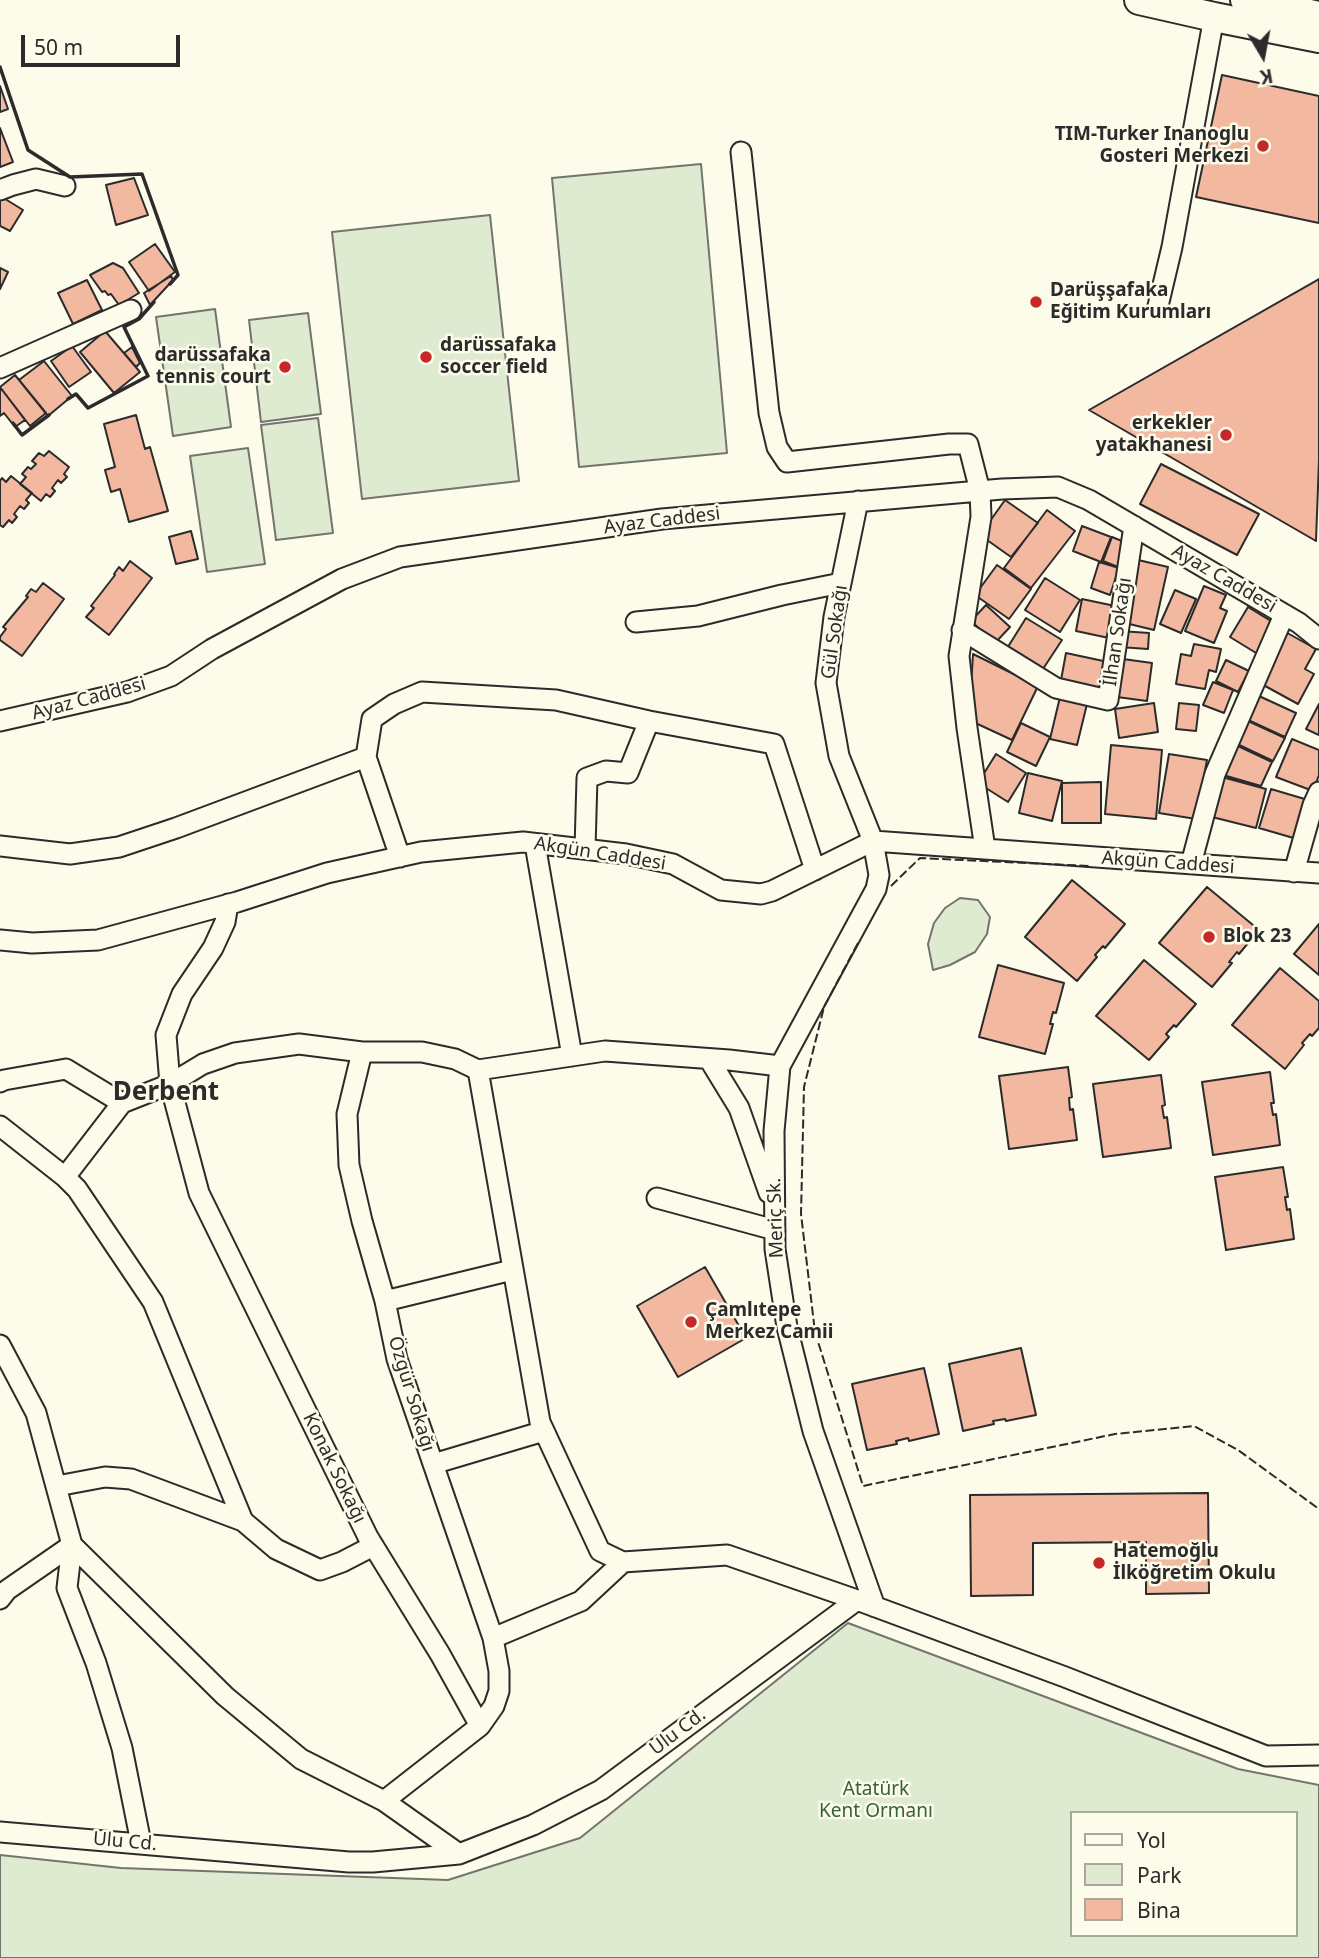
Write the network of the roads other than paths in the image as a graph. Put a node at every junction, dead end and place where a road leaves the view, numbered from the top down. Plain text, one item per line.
1 (1139, 0) edge
2 (1245, 0) edge
3 (1319, 16) edge
4 (1214, 18) junction
5 (1319, 38) edge
6 (741, 152) dead end
7 (65, 186) dead end
8 (0, 190) edge
9 (1158, 306) dead end
10 (131, 310) dead end
11 (0, 368) edge
12 (980, 491) junction
13 (858, 501) junction
14 (1133, 526) junction
15 (841, 583) junction
16 (1284, 615) junction
17 (636, 622) dead end
18 (962, 630) junction
19 (1319, 639) edge
20 (0, 721) edge
21 (649, 721) junction
22 (366, 757) junction
23 (1319, 792) edge
24 (873, 841) junction
25 (535, 844) junction
26 (0, 846) edge
27 (584, 849) junction
28 (985, 849) junction
29 (400, 857) junction
30 (1191, 864) junction
31 (815, 870) junction
32 (1294, 872) junction
33 (1319, 873) edge
34 (228, 904) junction
35 (0, 940) edge
36 (362, 1052) junction
37 (572, 1056) junction
38 (709, 1059) junction
39 (780, 1066) junction
40 (478, 1070) junction
41 (0, 1082) edge
42 (170, 1084) junction
43 (122, 1103) junction
44 (0, 1126) edge
45 (65, 1177) junction
46 (657, 1198) dead end
47 (775, 1220) junction
48 (513, 1270) junction
49 (385, 1301) junction
50 (0, 1345) edge
51 (544, 1431) junction
52 (433, 1464) junction
53 (57, 1486) junction
54 (243, 1521) junction
55 (72, 1545) junction
56 (373, 1546) junction
57 (623, 1562) junction
58 (0, 1581) edge
59 (0, 1598) edge
60 (866, 1603) junction
61 (493, 1639) junction
62 (480, 1726) junction
63 (1319, 1755) edge
64 (384, 1801) junction
65 (0, 1832) edge
66 (141, 1843) junction
67 (459, 1854) junction

1 - 4 main road
2 - 3 main road
4 - 5 main road
4 - 9 street
6 - 12 street
7 - 8 street
10 - 11 street
12 - 13 street, Ayaz Caddesi
12 - 14 street, Ayaz Caddesi
12 - 18 street
13 - 15 street, Gül Sokağı
13 - 20 street, Ayaz Caddesi
14 - 16 street, Ayaz Caddesi
14 - 18 street, İlhan Sokağı
15 - 17 street
15 - 24 street, Gül Sokağı
16 - 19 street, Ayaz Caddesi
16 - 30 street
18 - 28 street
21 - 22 street
21 - 27 street
21 - 31 street
22 - 26 street
22 - 29 street
23 - 32 street
24 - 28 street, Akgün Caddesi
24 - 31 street, Akgün Caddesi
24 - 39 street, Meriç Sk.
25 - 27 street, Akgün Caddesi
25 - 29 street, Akgün Caddesi
25 - 37 street
27 - 31 street, Akgün Caddesi
28 - 30 street, Akgün Caddesi
29 - 34 street, Akgün Caddesi
30 - 32 street, Akgün Caddesi
32 - 33 street, Akgün Caddesi
34 - 35 street, Akgün Caddesi
34 - 42 street, Konak Sokağı
36 - 40 street
36 - 42 street
36 - 49 street, Özgür Sokağı
37 - 38 street
37 - 40 street
38 - 39 street
38 - 47 street
39 - 47 street, Meriç Sk.
40 - 48 street
41 - 43 street
42 - 43 street
42 - 56 street, Konak Sokağı
43 - 45 street
44 - 45 street
45 - 54 street
46 - 47 street
47 - 60 street, Meriç Sk.
48 - 49 street
48 - 51 street
49 - 52 street, Özgür Sokağı
50 - 53 street
51 - 52 street
51 - 57 street
52 - 61 street, Özgür Sokağı
53 - 54 street
53 - 55 street
54 - 56 street
55 - 58 street
55 - 59 street
55 - 64 street
55 - 66 street
56 - 62 street, Konak Sokağı
57 - 60 street
57 - 61 street
60 - 63 street
60 - 67 street, Ulu Cd.
61 - 62 street, Özgür Sokağı
62 - 64 street
64 - 67 street
65 - 66 street, Ulu Cd.
66 - 67 street, Ulu Cd.

